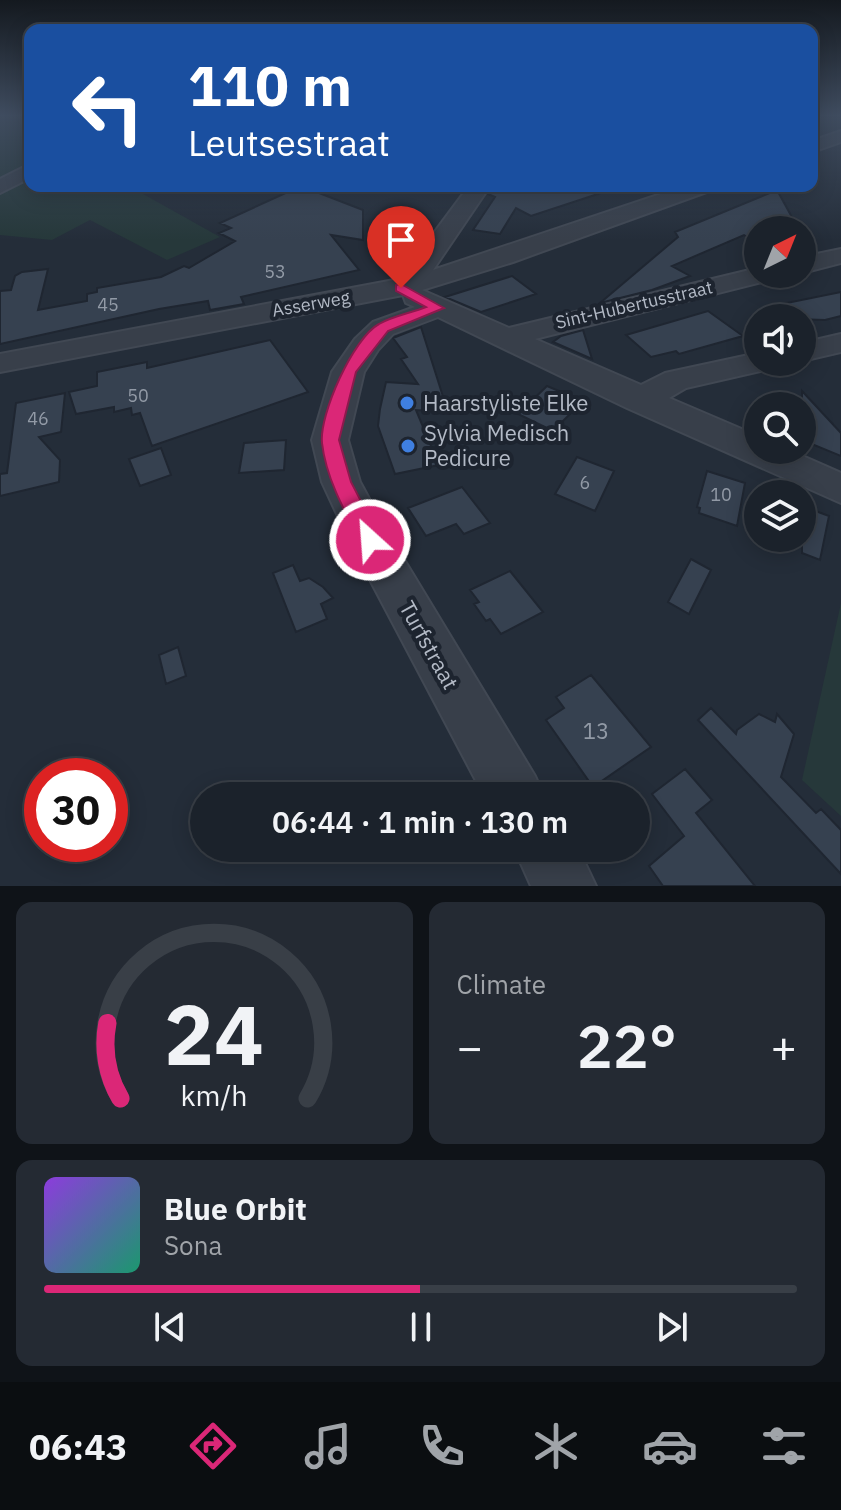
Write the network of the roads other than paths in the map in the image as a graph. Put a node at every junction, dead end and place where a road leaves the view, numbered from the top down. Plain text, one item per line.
1 (24, 173) edge
2 (0, 187) edge
3 (476, 192) edge
4 (688, 192) edge
5 (841, 256) edge
6 (816, 262) edge
7 (744, 279) edge
8 (421, 292) junction
9 (503, 338) junction
10 (841, 343) edge
11 (816, 349) edge
12 (0, 363) edge
13 (744, 365) edge
14 (639, 400) junction
15 (841, 489) edge
16 (507, 782) edge
17 (552, 862) edge
18 (565, 886) edge

1 - 2 street
3 - 8 street
4 - 8 street, Asserweg
5 - 6 street
7 - 9 street, Sint-Hubertusstraat
8 - 9 street
8 - 12 street, Asserweg
8 - 16 street, Turfstraat
9 - 14 street
10 - 11 street
13 - 14 street
14 - 15 street
17 - 18 street

